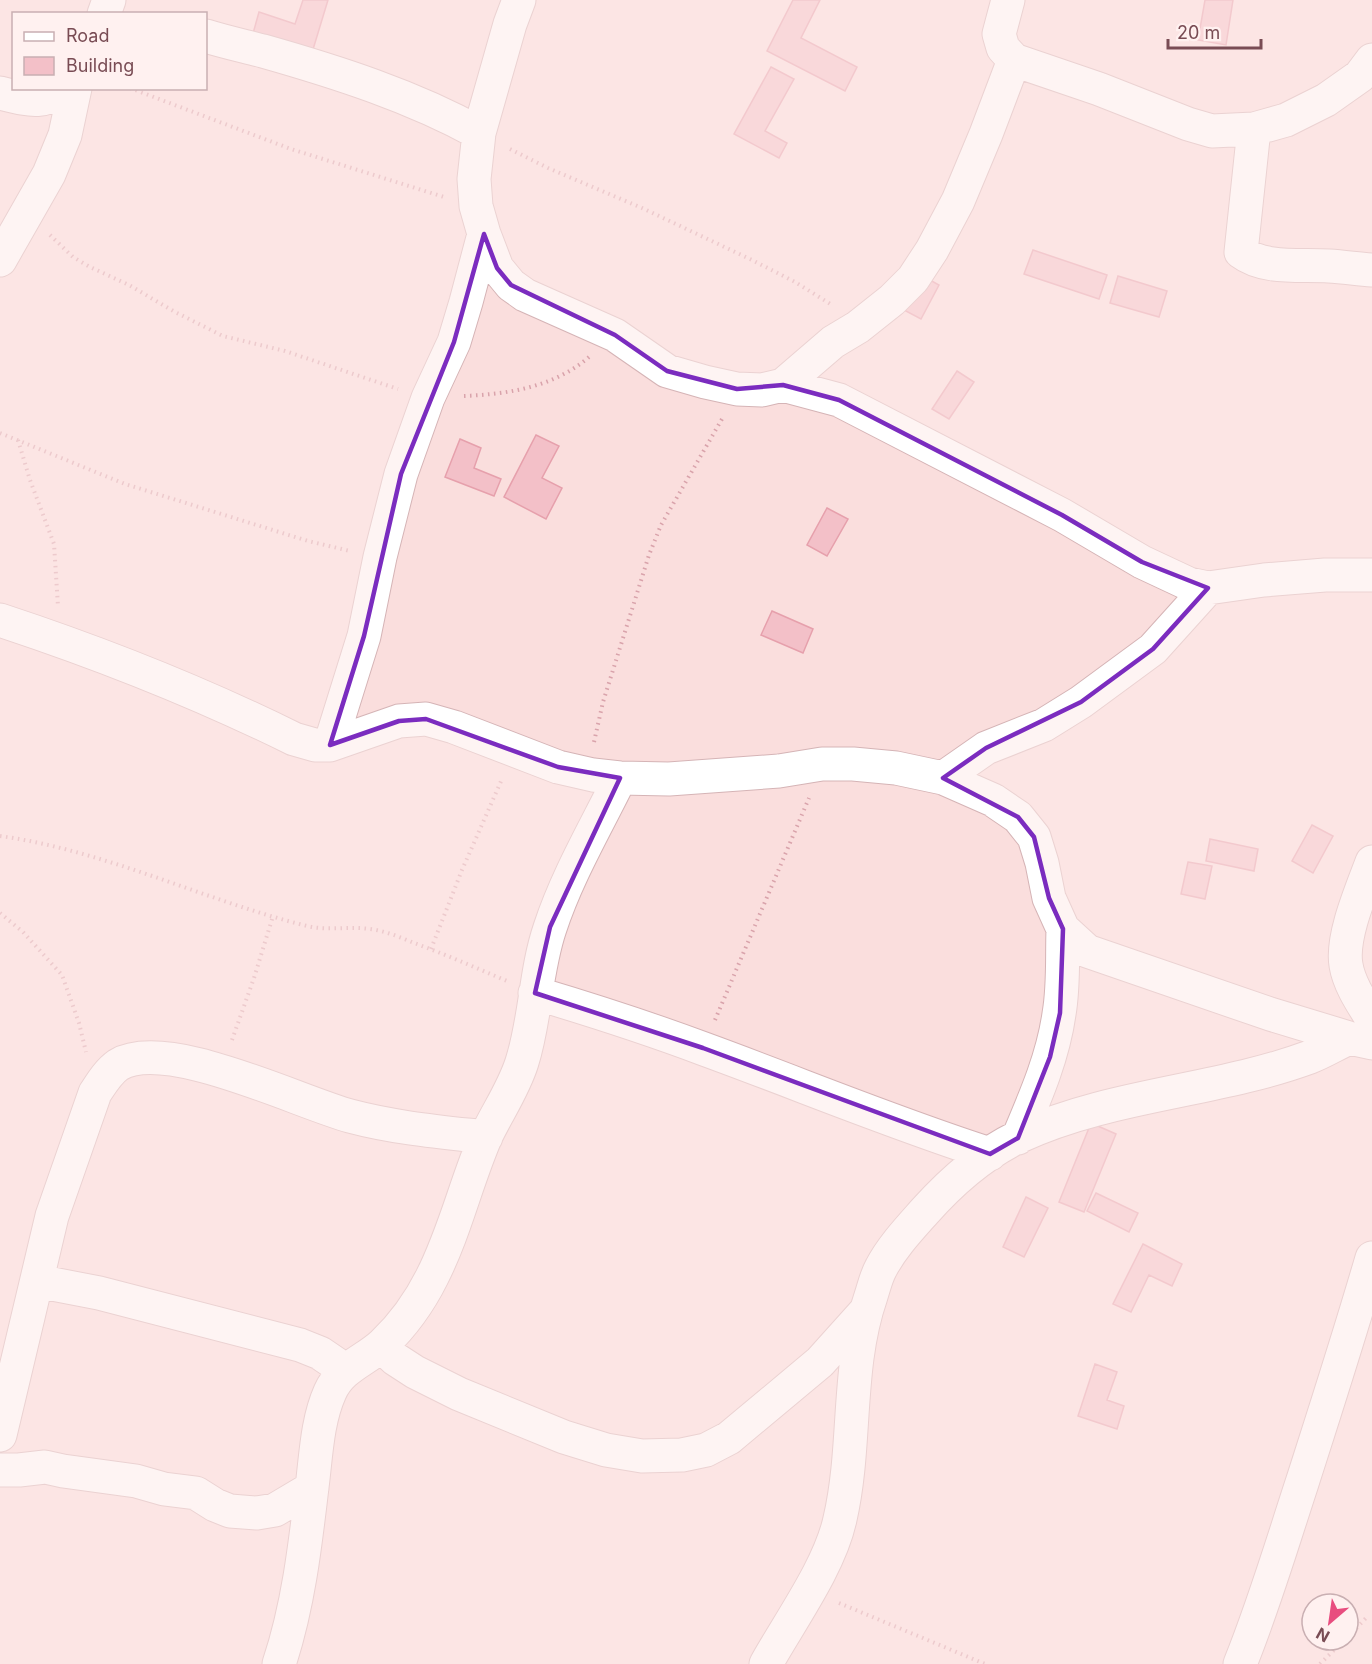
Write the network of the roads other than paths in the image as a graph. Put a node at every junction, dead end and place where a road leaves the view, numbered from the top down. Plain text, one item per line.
1 (519, 0) edge
2 (1008, 0) edge
3 (207, 36) edge
4 (1014, 60) junction
5 (1372, 60) edge
6 (69, 90) edge
7 (73, 90) edge
8 (0, 93) edge
9 (1254, 129) junction
10 (478, 133) junction
11 (480, 220) junction
12 (0, 260) edge
13 (1372, 270) edge
14 (783, 385) junction
15 (1372, 575) edge
16 (1208, 588) junction
17 (0, 620) edge
18 (330, 745) junction
19 (607, 777) junction
20 (943, 777) junction
21 (1372, 862) edge
22 (1063, 929) junction
23 (535, 993) junction
24 (1364, 1033) edge
25 (486, 1137) junction
26 (1004, 1146) junction
27 (1372, 1258) edge
28 (37, 1281) junction
29 (866, 1312) junction
30 (381, 1346) junction
31 (345, 1370) junction
32 (0, 1435) edge
33 (0, 1470) edge
34 (312, 1488) junction
35 (279, 1664) edge
36 (766, 1664) edge
37 (1240, 1664) edge

1 - 10 street
2 - 4 street
3 - 10 street
4 - 9 street
4 - 14 street
5 - 9 street
6 - 8 street
7 - 12 street
9 - 13 street
10 - 11 street
11 - 14 street
11 - 18 street
14 - 16 street
15 - 16 street
16 - 20 street
17 - 18 street
18 - 19 street
19 - 20 street
19 - 23 street
20 - 22 street
21 - 24 street
22 - 24 street
22 - 26 street
23 - 25 street
23 - 26 street
24 - 26 street
25 - 28 street
25 - 30 street
26 - 29 street
27 - 37 street
28 - 31 street
28 - 32 street
29 - 30 street
29 - 36 street
30 - 31 street
31 - 34 street
33 - 34 street
34 - 35 street

